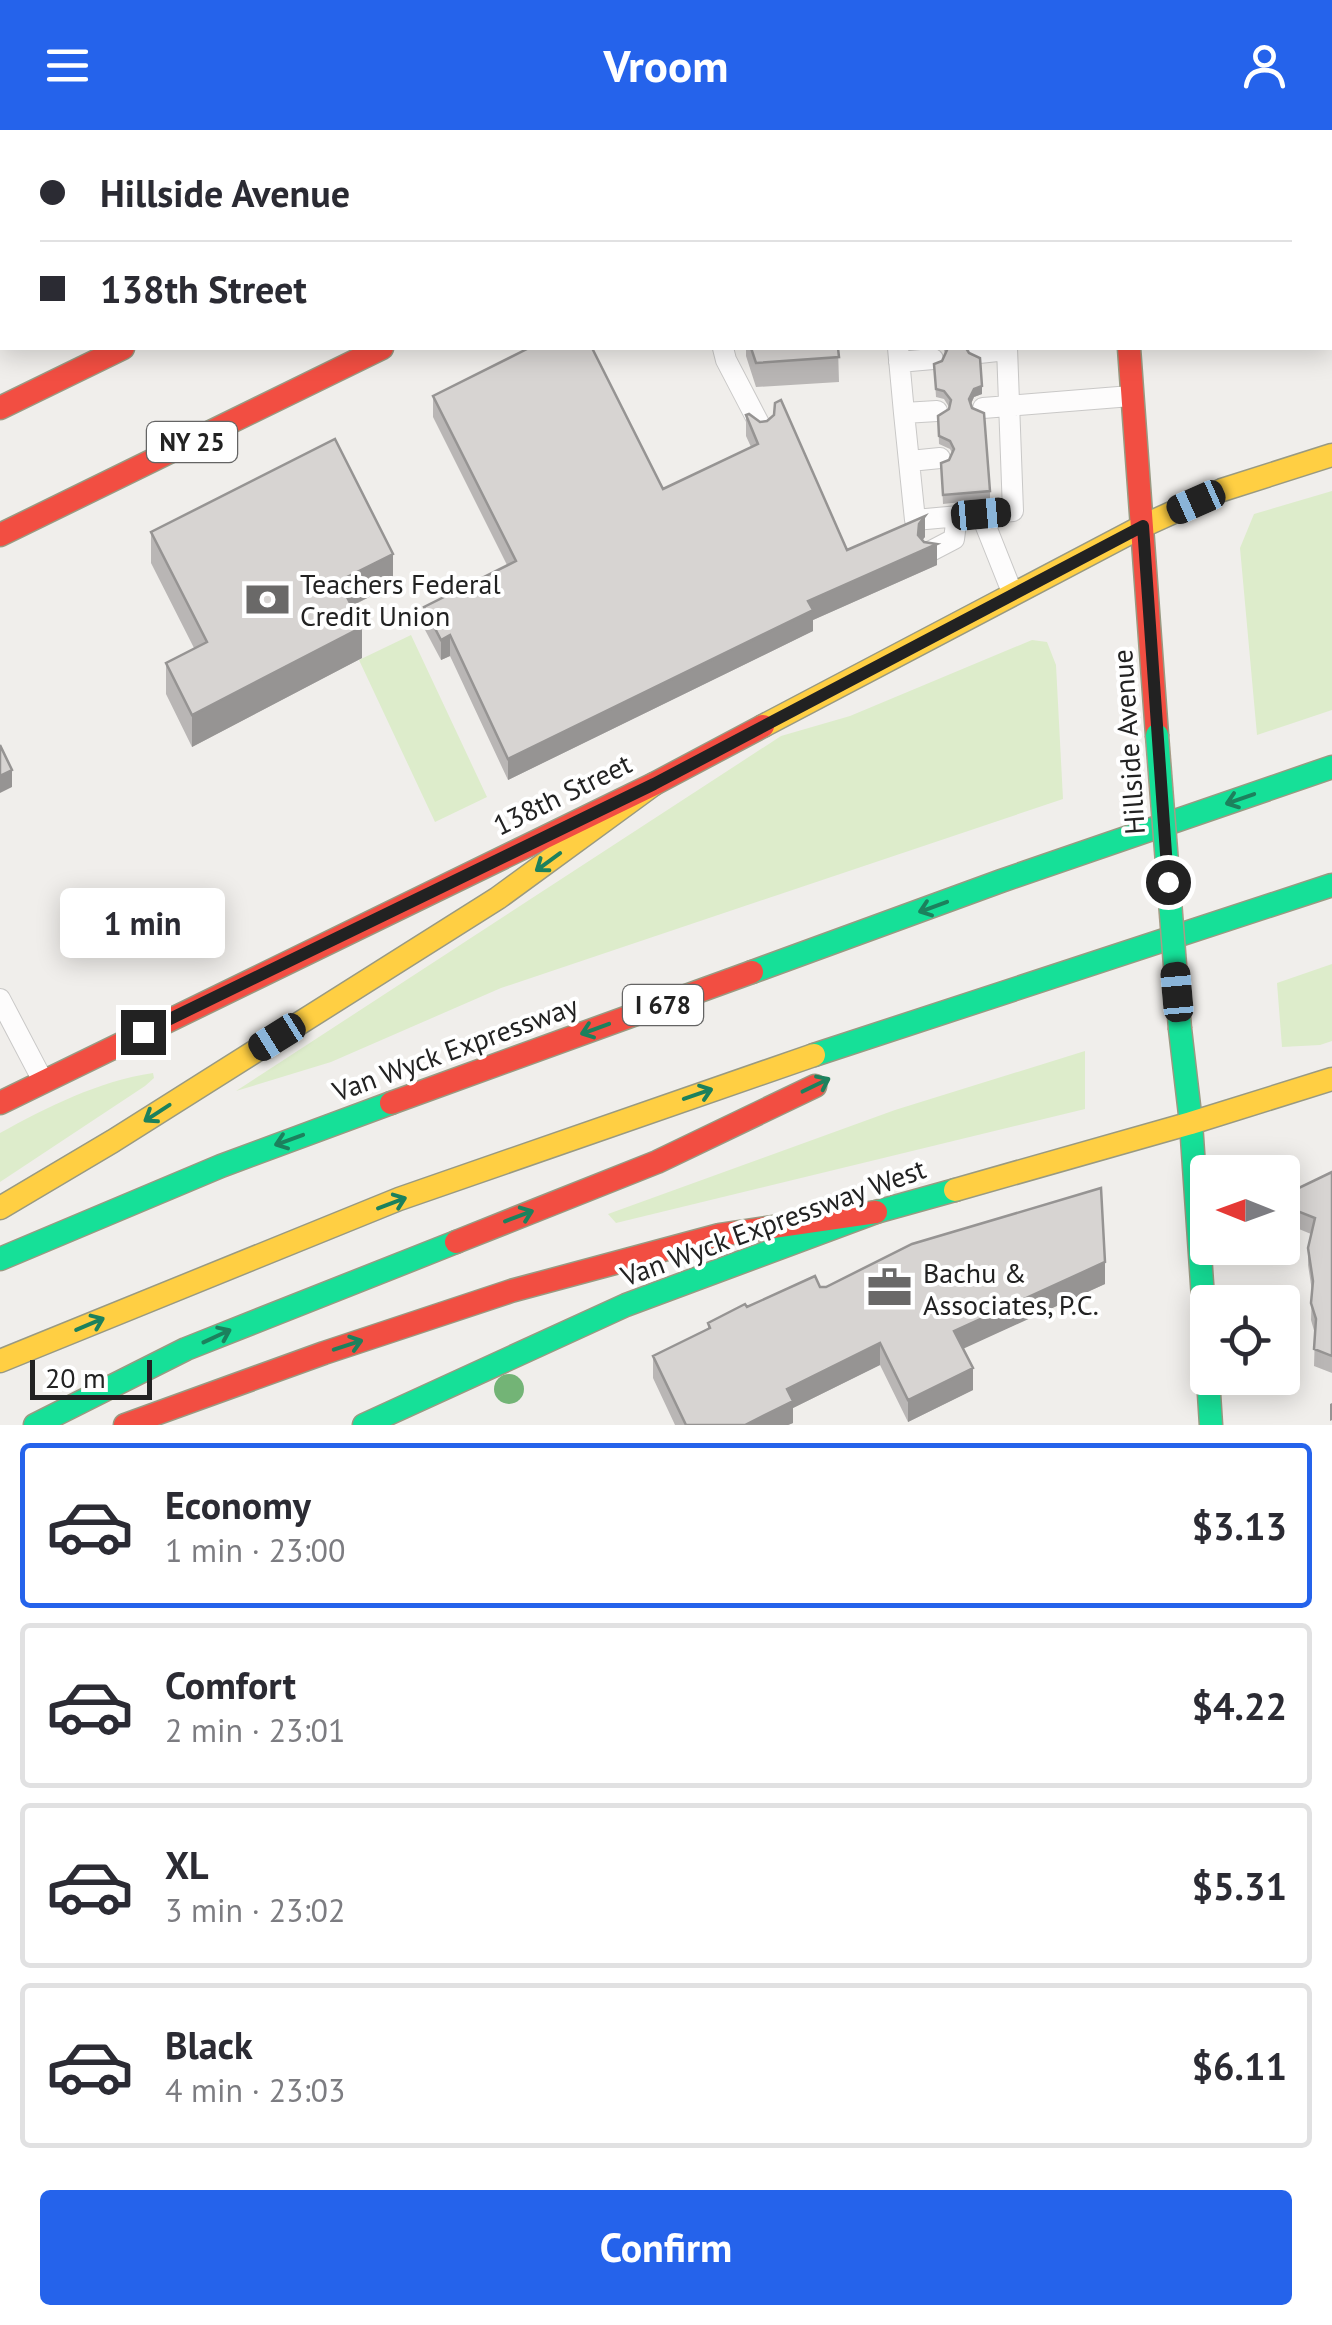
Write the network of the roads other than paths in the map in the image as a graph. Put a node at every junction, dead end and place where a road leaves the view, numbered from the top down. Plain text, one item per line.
1 (119, 350) edge
2 (378, 350) edge
3 (724, 350) edge
4 (1000, 350) edge
5 (1007, 350) edge
6 (1129, 350) edge
7 (979, 353) edge
8 (898, 355) edge
9 (933, 359) dead end
10 (1133, 396) junction
11 (0, 408) edge
12 (983, 408) edge
13 (1011, 408) junction
14 (937, 411) edge
15 (904, 413) junction
16 (762, 429) edge
17 (1010, 453) junction
18 (1332, 454) edge
19 (988, 455) edge
20 (940, 458) dead end
21 (910, 461) junction
22 (981, 514) junction
23 (958, 516) junction
24 (1143, 526) junction
25 (0, 534) edge
26 (931, 551) edge
27 (1013, 594) junction
28 (1332, 768) edge
29 (654, 784) junction
30 (1332, 884) edge
31 (1016, 989) junction
32 (0, 1000) edge
33 (1332, 1080) edge
34 (42, 1081) junction
35 (0, 1103) edge
36 (1191, 1124) junction
37 (0, 1208) edge
38 (876, 1212) junction
39 (0, 1259) edge
40 (1202, 1285) edge
41 (0, 1362) edge
42 (1209, 1395) edge
43 (35, 1425) edge
44 (125, 1425) edge
45 (364, 1425) edge
46 (1211, 1425) edge

1 - 11 main road
2 - 25 main road, NY 25
3 - 16 lane
4 - 7 lane
5 - 13 lane
6 - 10 main road, Hillside Avenue
8 - 9 lane
8 - 15 lane
10 - 13 lane
10 - 24 main road, Hillside Avenue
12 - 13 lane
13 - 17 lane
14 - 15 lane
15 - 21 lane
17 - 19 lane
17 - 22 lane
18 - 24 main road
20 - 21 lane
21 - 23 lane
22 - 23 lane
22 - 27 lane
23 - 26 lane
24 - 27 main road, 138th Street
24 - 36 main road, Hillside Avenue, bridge
27 - 29 main road, 138th Street
28 -> 39 main road, Van Wyck Expressway / I 678
29 - 34 main road, 138th Street
29 -> 37 main road
30 - 31 main road
41 -> 31 main road
43 -> 31 main road
32 - 34 lane
33 - 36 main road, Van Wyck Expressway West
34 - 35 main road, 138th Street
36 - 38 main road, Van Wyck Expressway West
36 - 40 main road, Hillside Avenue
44 -> 38 main road
38 - 45 main road, Van Wyck Expressway West
42 - 46 main road, Hillside Avenue

